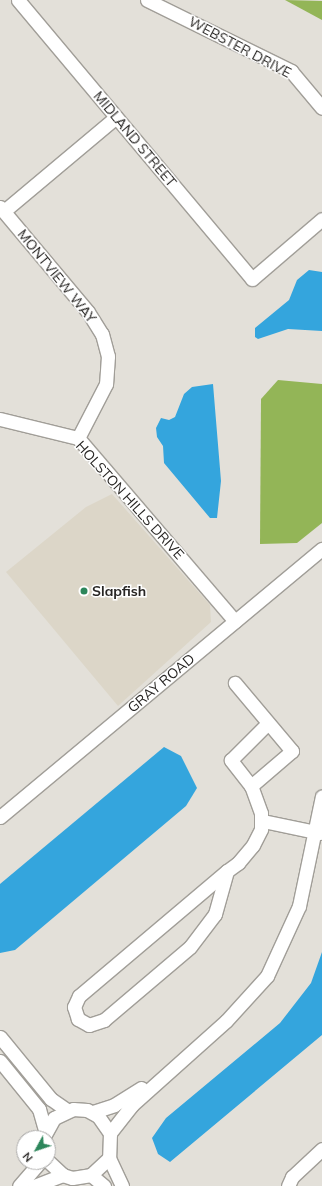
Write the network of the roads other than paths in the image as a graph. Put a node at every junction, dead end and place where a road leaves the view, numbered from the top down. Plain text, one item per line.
1 (18, 0) edge
2 (147, 0) edge
3 (322, 108) edge
4 (116, 117) junction
5 (2, 209) edge
6 (322, 219) edge
7 (0, 419) edge
8 (78, 438) junction
9 (322, 549) edge
10 (235, 621) junction
11 (235, 683) dead end
12 (268, 723) junction
13 (251, 786) junction
14 (322, 796) edge
15 (0, 817) edge
16 (263, 822) junction
17 (317, 833) edge
18 (227, 870) junction
19 (0, 1037) edge
20 (0, 1060) edge
21 (159, 1078) junction
22 (67, 1110) junction
23 (93, 1112) junction
24 (43, 1130) edge
25 (46, 1130) edge
26 (110, 1133) junction
27 (322, 1149) edge
28 (109, 1158) junction
29 (56, 1168) edge
30 (33, 1170) edge
31 (63, 1175) junction
32 (91, 1176) junction
33 (19, 1186) edge
34 (34, 1186) edge
35 (104, 1186) edge
36 (122, 1186) edge
37 (288, 1186) edge

1 - 4 street, MIDLAND STREET
2 - 3 street, WEBSTER DRIVE
4 - 5 street
4 - 6 street, MIDLAND STREET
5 - 8 street, MONTVIEW WAY
7 - 8 street, HOLSTON HILLS DRIVE
8 - 10 street, HOLSTON HILLS DRIVE
9 - 10 street, GRAY ROAD
10 - 15 street, GRAY ROAD
11 - 12 street
12 - 13 street
12 - 13 street
13 - 16 street
14 - 17 street
16 - 17 street
16 - 18 street
17 - 21 street
18 - 18 street
19 - 22 street
20 - 24 street
21 - 23 street
21 - 26 street
22 - 23 street
22 - 25 street
23 - 26 street
26 - 28 street
27 - 37 street
28 - 32 street
28 - 36 street
29 - 31 street
30 - 33 street
31 - 32 street
31 - 34 street
32 - 35 street

